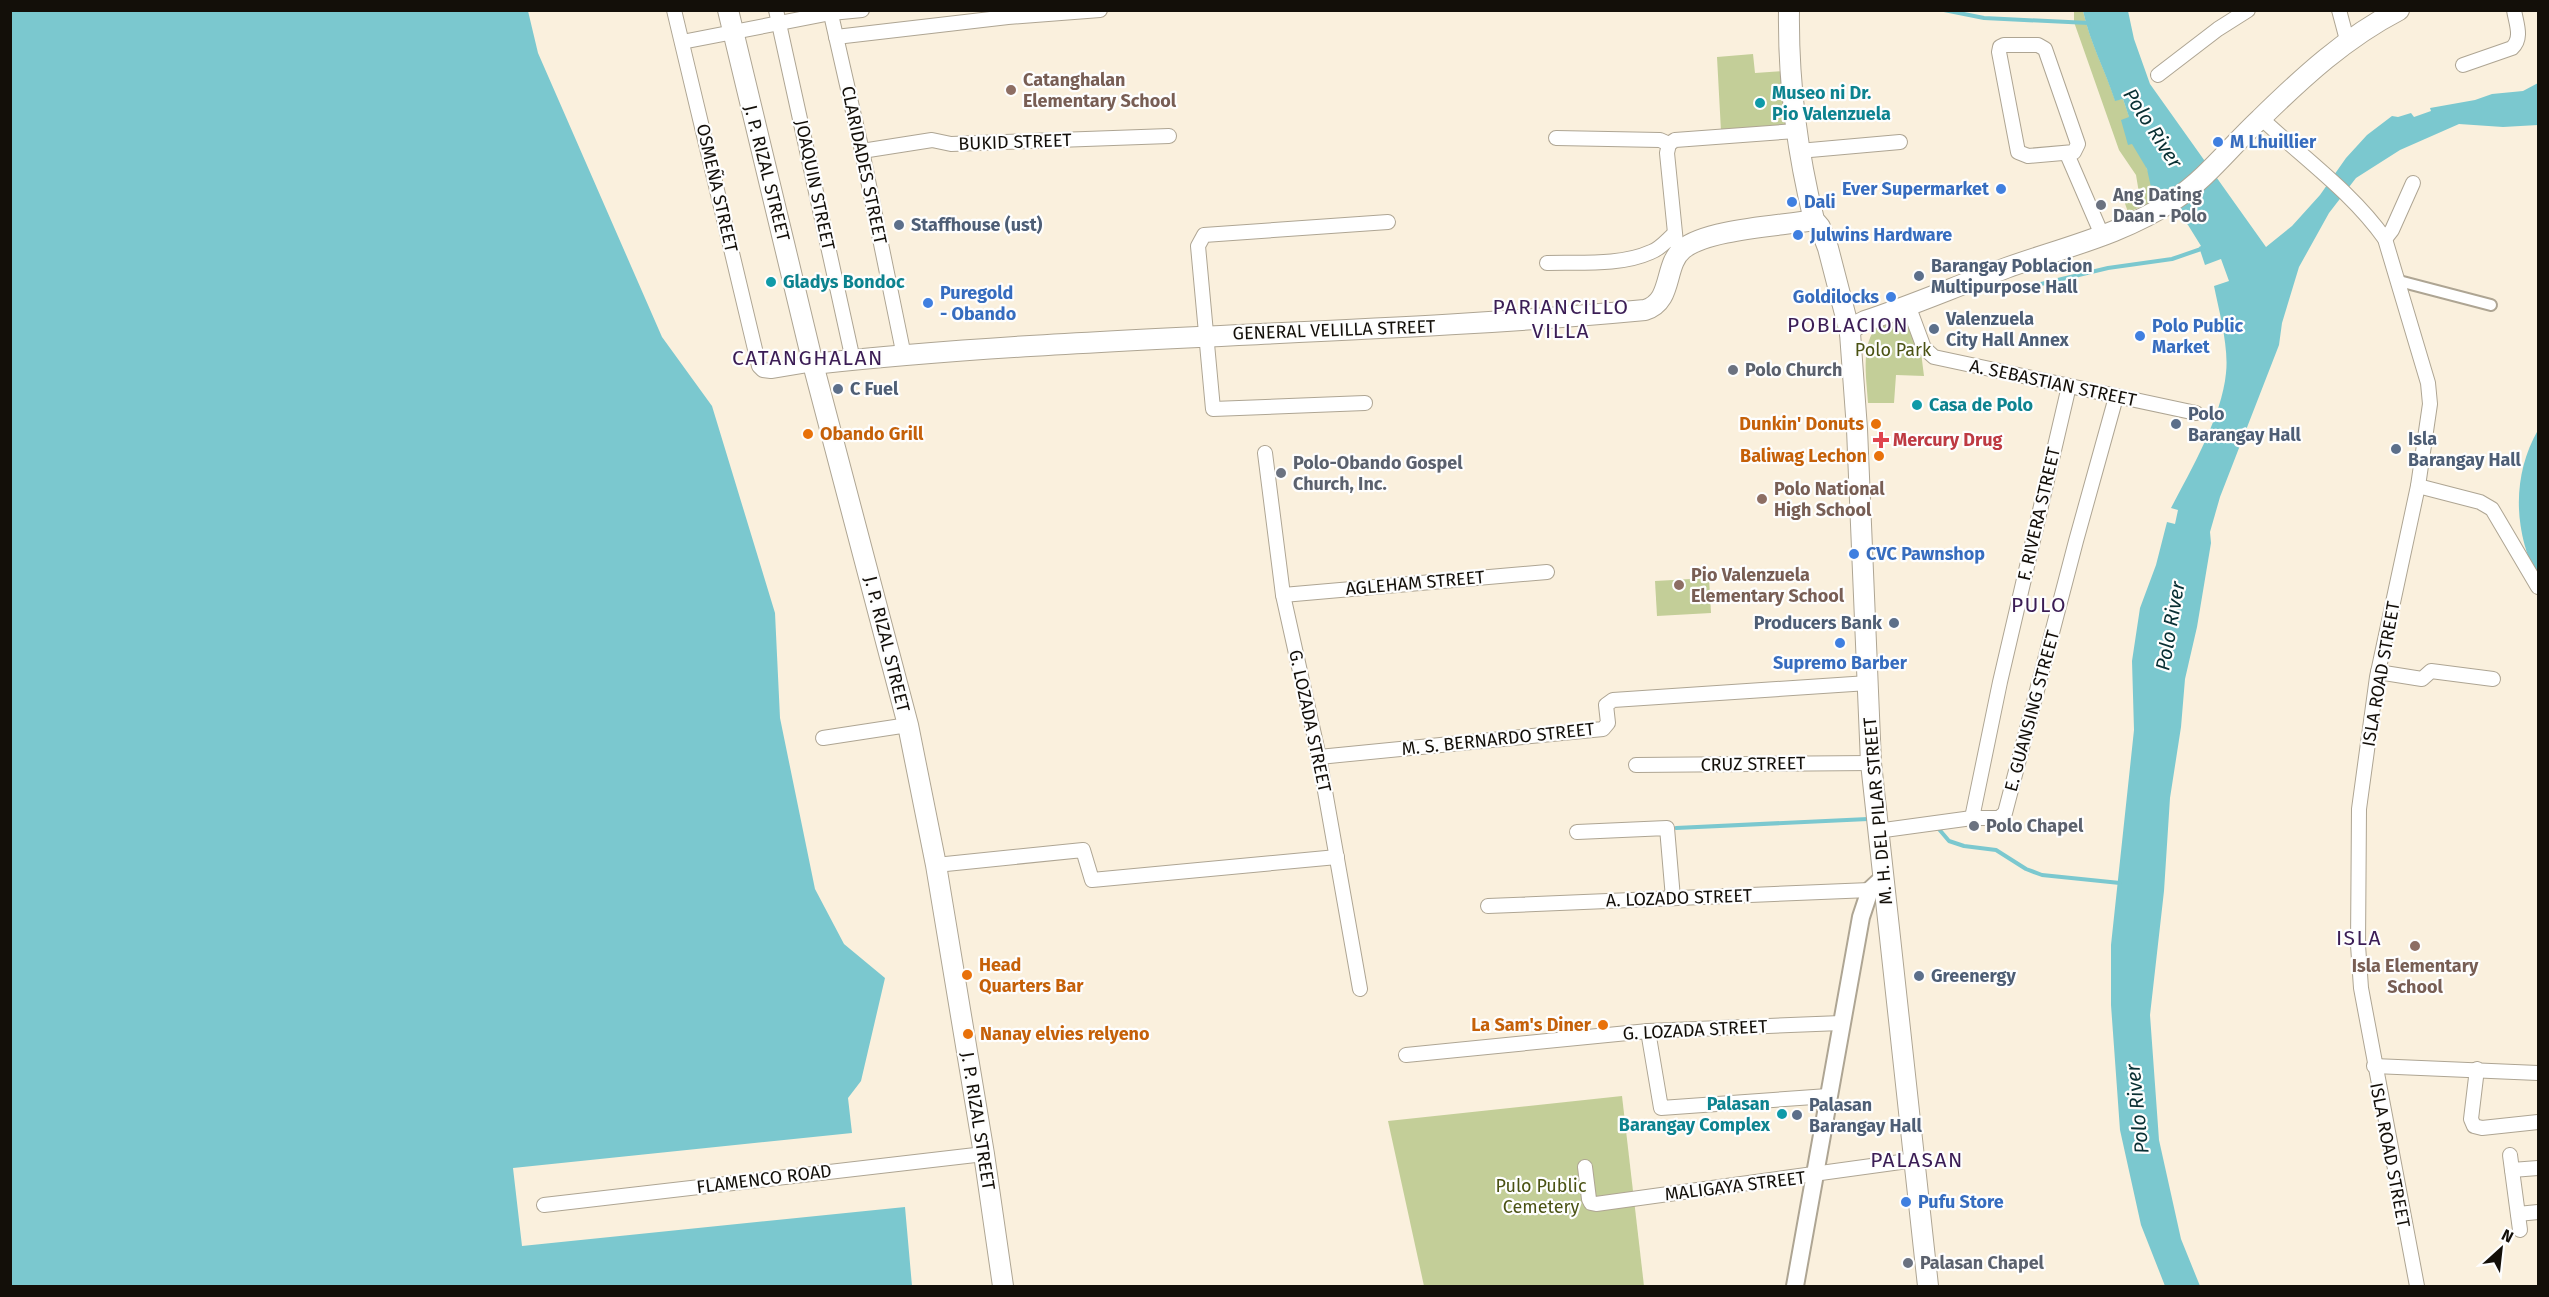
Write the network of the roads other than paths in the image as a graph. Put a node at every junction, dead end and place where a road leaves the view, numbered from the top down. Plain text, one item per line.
1 (674, 10) edge
2 (728, 10) edge
3 (862, 10) edge
4 (1100, 10) edge
5 (1789, 10) edge
6 (2248, 10) edge
7 (2339, 10) edge
8 (2399, 10) edge
9 (2514, 10) edge
10 (830, 12) edge
11 (778, 17) edge
12 (733, 32) junction
13 (836, 37) junction
14 (2347, 40) junction
15 (682, 42) junction
16 (2463, 65) dead end
17 (2158, 75) dead end
18 (2261, 118) junction
19 (1796, 131) junction
20 (1169, 136) dead end
21 (1556, 138) dead end
22 (1900, 142) dead end
23 (1669, 144) junction
24 (862, 151) junction
25 (1799, 151) junction
26 (2067, 154) junction
27 (2413, 183) dead end
28 (1815, 220) junction
29 (1388, 222) dead end
30 (2102, 235) junction
31 (2388, 235) junction
32 (1676, 243) junction
33 (1547, 263) dead end
34 (2399, 281) junction
35 (2491, 304) dead end
36 (1908, 305) junction
37 (1850, 333) junction
38 (1208, 335) junction
39 (904, 356) junction
40 (854, 360) junction
41 (813, 364) junction
42 (2068, 386) junction
43 (2116, 396) junction
44 (1365, 403) dead end
45 (2196, 413) dead end
46 (1265, 453) dead end
47 (2418, 486) junction
48 (1547, 572) dead end
49 (2538, 587) edge
50 (1283, 595) junction
51 (2378, 672) junction
52 (2493, 679) dead end
53 (1868, 683) junction
54 (908, 725) junction
55 (823, 738) dead end
56 (1319, 757) junction
57 (1871, 763) junction
58 (1636, 765) dead end
59 (1972, 818) junction
60 (1877, 831) junction
61 (1577, 832) dead end
62 (1337, 856) junction
63 (936, 865) junction
64 (1876, 884) junction
65 (1673, 898) junction
66 (1488, 906) dead end
67 (1360, 988) dead end
68 (1841, 1023) junction
69 (1648, 1031) junction
70 (1406, 1055) dead end
71 (2374, 1066) junction
72 (2477, 1069) junction
73 (2538, 1072) edge
74 (1828, 1096) junction
75 (2538, 1122) edge
76 (984, 1154) junction
77 (2510, 1155) dead end
78 (1915, 1160) junction
79 (1585, 1167) dead end
80 (2538, 1168) edge
81 (2512, 1170) junction
82 (1814, 1175) junction
83 (544, 1205) dead end
84 (2538, 1212) edge
85 (2518, 1214) junction
86 (2520, 1230) dead end
87 (1003, 1287) edge
88 (1795, 1287) edge
89 (1928, 1287) edge
90 (2417, 1287) edge

1 - 15 street, OSMEÑA STREET
2 - 12 main road, J. P. RIZAL STREET
3 - 10 street
4 - 13 street
5 - 19 main road, M. H. DEL PILAR STREET
6 - 17 street
7 - 14 street
8 - 14 main road
9 - 16 street
10 - 11 street
10 - 13 street, CLARIDADES STREET
11 - 12 street
11 - 40 street, JOAQUIN STREET
12 - 15 street
12 - 41 main road, J. P. RIZAL STREET
13 - 24 street, CLARIDADES STREET
14 - 18 main road
15 - 41 street, OSMEÑA STREET
18 - 30 main road
18 - 31 street, ISLA ROAD STREET
19 - 23 street
19 - 25 main road, M. H. DEL PILAR STREET
20 - 24 street, BUKID STREET
21 - 23 street
22 - 25 street
23 - 32 street
24 - 39 street, CLARIDADES STREET
25 - 28 main road, M. H. DEL PILAR STREET
26 - 26 street
26 - 30 street
27 - 31 street
28 - 32 main road
28 - 37 main road, M. H. DEL PILAR STREET
29 - 38 street
30 - 36 main road
31 - 34 street, ISLA ROAD STREET
32 - 33 street
32 - 38 main road, GENERAL VELILLA STREET
34 - 35 street
34 - 47 street, ISLA ROAD STREET
36 - 37 main road
36 - 42 street, A. SEBASTIAN STREET
37 - 53 main road, M. H. DEL PILAR STREET
38 - 39 main road, GENERAL VELILLA STREET
38 - 44 street
39 - 40 main road, GENERAL VELILLA STREET
40 - 41 main road, GENERAL VELILLA STREET
41 - 54 main road, J. P. RIZAL STREET
42 - 43 street, A. SEBASTIAN STREET
42 - 59 street, F. RIVERA STREET
43 - 45 street, A. SEBASTIAN STREET
43 - 59 street, E. GUANSING STREET
46 - 50 street, G. LOZADA STREET
47 - 49 street
47 - 51 street, ISLA ROAD STREET
48 - 50 street, AGLEHAM STREET
50 - 56 street, G. LOZADA STREET
51 - 52 street
51 - 71 street, ISLA ROAD STREET
53 - 56 street, M. S. BERNARDO STREET
53 - 57 main road, M. H. DEL PILAR STREET
54 - 55 street
54 - 63 main road, J. P. RIZAL STREET
56 - 62 street, G. LOZADA STREET
57 - 58 street, CRUZ STREET
57 - 60 main road, M. H. DEL PILAR STREET
59 - 60 street
60 - 64 main road, M. H. DEL PILAR STREET
61 - 65 street
62 - 63 street
62 - 67 street, G. LOZADA STREET
63 - 76 main road, J. P. RIZAL STREET
64 - 65 street, A. LOZADO STREET
64 - 68 street
64 - 78 main road, M. H. DEL PILAR STREET
65 - 66 street, A. LOZADO STREET
68 - 69 street, G. LOZADA STREET
68 - 74 street
69 - 70 street, G. LOZADA STREET
69 - 74 street
71 - 72 street
71 - 90 street, ISLA ROAD STREET
72 - 73 street
72 - 75 street
74 - 82 street
76 - 83 street, FLAMENCO ROAD
76 - 87 main road, J. P. RIZAL STREET
77 - 81 street
78 - 82 street, MALIGAYA STREET
78 - 89 main road, M. H. DEL PILAR STREET
79 - 82 street, MALIGAYA STREET
80 - 81 street
81 - 85 street
82 - 88 street
84 - 85 street
85 - 86 street

